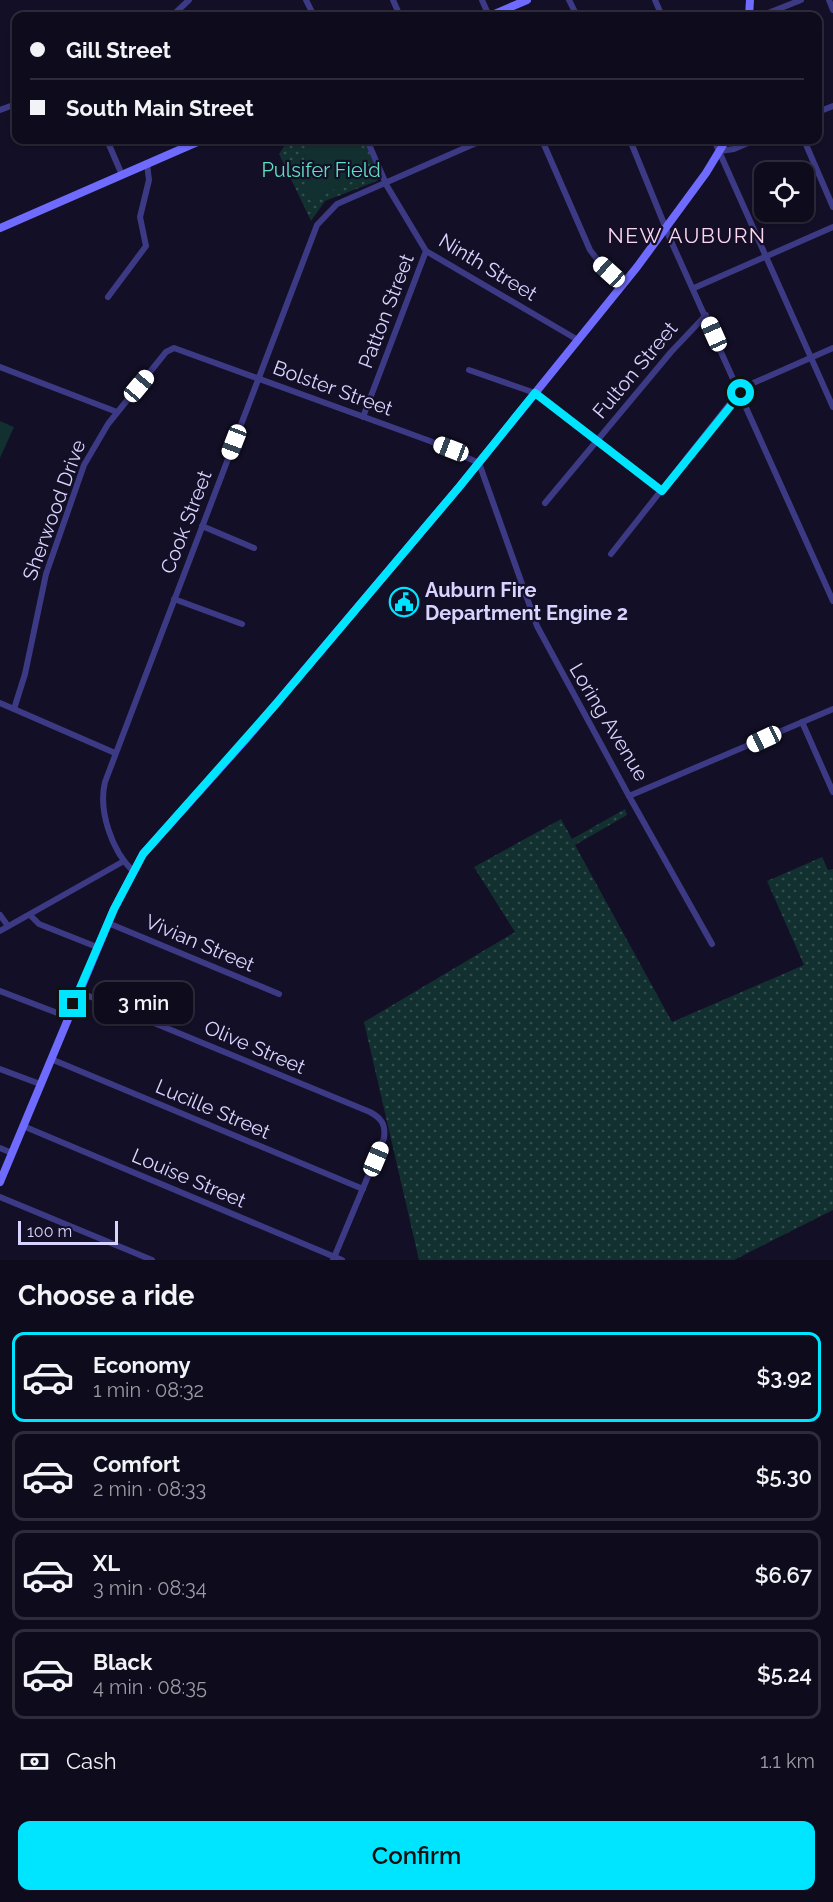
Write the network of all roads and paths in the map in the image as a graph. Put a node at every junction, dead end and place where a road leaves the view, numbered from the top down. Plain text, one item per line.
1 (189, 0) edge
2 (527, 0) edge
3 (801, 0) edge
4 (829, 0) edge
5 (833, 10) edge
6 (176, 12) edge
7 (498, 12) edge
8 (771, 12) edge
9 (109, 144) edge
10 (193, 144) edge
11 (370, 144) edge
12 (461, 144) edge
13 (472, 144) edge
14 (544, 144) edge
15 (632, 144) edge
16 (716, 144) edge
17 (724, 144) edge
18 (746, 144) edge
19 (806, 144) edge
20 (463, 147) junction
21 (720, 150) junction
22 (147, 164) junction
23 (122, 175) junction
24 (385, 182) junction
25 (833, 207) edge
26 (833, 227) edge
27 (0, 228) edge
28 (667, 228) junction
29 (426, 251) junction
30 (767, 255) junction
31 (624, 284) junction
32 (693, 288) junction
33 (108, 297) dead end
34 (706, 315) junction
35 (578, 340) junction
36 (174, 348) joint
37 (833, 348) edge
38 (811, 357) junction
39 (0, 367) edge
40 (469, 370) dead end
41 (258, 379) junction
42 (535, 393) junction
43 (741, 393) junction
44 (833, 406) edge
45 (117, 412) junction
46 (363, 417) junction
47 (597, 440) junction
48 (479, 463) junction
49 (662, 491) junction
50 (545, 503) dead end
51 (202, 526) junction
52 (254, 548) dead end
53 (611, 554) dead end
54 (830, 588) edge
55 (174, 599) junction
56 (833, 601) edge
57 (242, 624) dead end
58 (0, 703) edge
59 (14, 709) junction
60 (833, 709) edge
61 (802, 722) junction
62 (115, 753) junction
63 (833, 792) edge
64 (629, 796) junction
65 (124, 861) junction
66 (133, 871) junction
67 (0, 915) edge
68 (30, 915) junction
69 (108, 923) junction
70 (8, 926) junction
71 (0, 931) edge
72 (712, 944) dead end
73 (97, 947) junction
74 (0, 991) edge
75 (79, 992) junction
76 (279, 994) dead end
77 (68, 1017) junction
78 (51, 1059) junction
79 (0, 1069) edge
80 (40, 1084) junction
81 (23, 1126) junction
82 (0, 1148) edge
83 (12, 1153) junction
84 (0, 1182) edge
85 (363, 1189) junction
86 (0, 1197) edge
87 (334, 1258) edge
88 (152, 1260) edge
89 (342, 1260) edge

1 - 6 street
2 - 7 street
3 - 8 street
4 - 5 street
9 - 23 street
10 - 22 street
11 - 24 street, Ninth Street
12 - 20 street
13 - 20 street, Cook Street
14 - 31 street
15 - 28 street
16 - 21 street
17 - 21 street
18 - 21 street
19 - 25 street
20 - 24 street, Cook Street
21 - 28 street
21 - 30 street
22 - 23 street
22 - 33 street
23 - 27 street
24 - 29 street, Ninth Street
24 - 41 street, Cook Street
26 - 30 street
28 - 31 street
28 - 32 street
29 - 35 street, Ninth Street
29 - 46 street, Patton Street
30 - 32 street
30 - 38 street
31 - 35 street
32 - 34 street
34 - 43 street
34 - 47 street, Fulton Street
35 - 42 street
36 - 41 street, Bolster Street
36 - 45 street, Sherwood Drive
37 - 38 street
38 - 43 street
38 - 44 street
39 - 45 street
40 - 42 street
41 - 46 street, Bolster Street
41 - 51 street, Cook Street
42 - 47 street
42 - 48 street
43 - 49 street
43 - 54 street
45 - 59 street, Sherwood Drive
46 - 48 street, Bolster Street
47 - 49 street
47 - 50 street, Fulton Street
48 - 64 street, Loring Avenue
48 - 66 street
49 - 53 street
51 - 52 street
51 - 55 street, Cook Street
54 - 56 street
55 - 57 street
55 - 62 street, Cook Street
58 - 59 street
59 - 62 street
60 - 61 street, Loring Avenue
61 - 63 street
61 - 64 street, Loring Avenue
62 - 65 street, Cook Street
64 - 72 street
65 - 66 street, Cook Street
65 - 68 street
66 - 69 street
67 - 70 street
68 - 70 street
68 - 73 street
69 - 73 street
69 - 76 street, Vivian Street
70 - 71 street
73 - 75 street
74 - 77 street
75 - 77 street
75 - 85 street, Olive Street
77 - 78 street
78 - 80 street
78 - 85 street, Lucille Street
79 - 80 street
80 - 81 street
81 - 83 street
81 - 87 street, Louise Street
82 - 83 street
83 - 84 street
85 - 87 street
86 - 88 street
87 - 89 street, Louise Street

